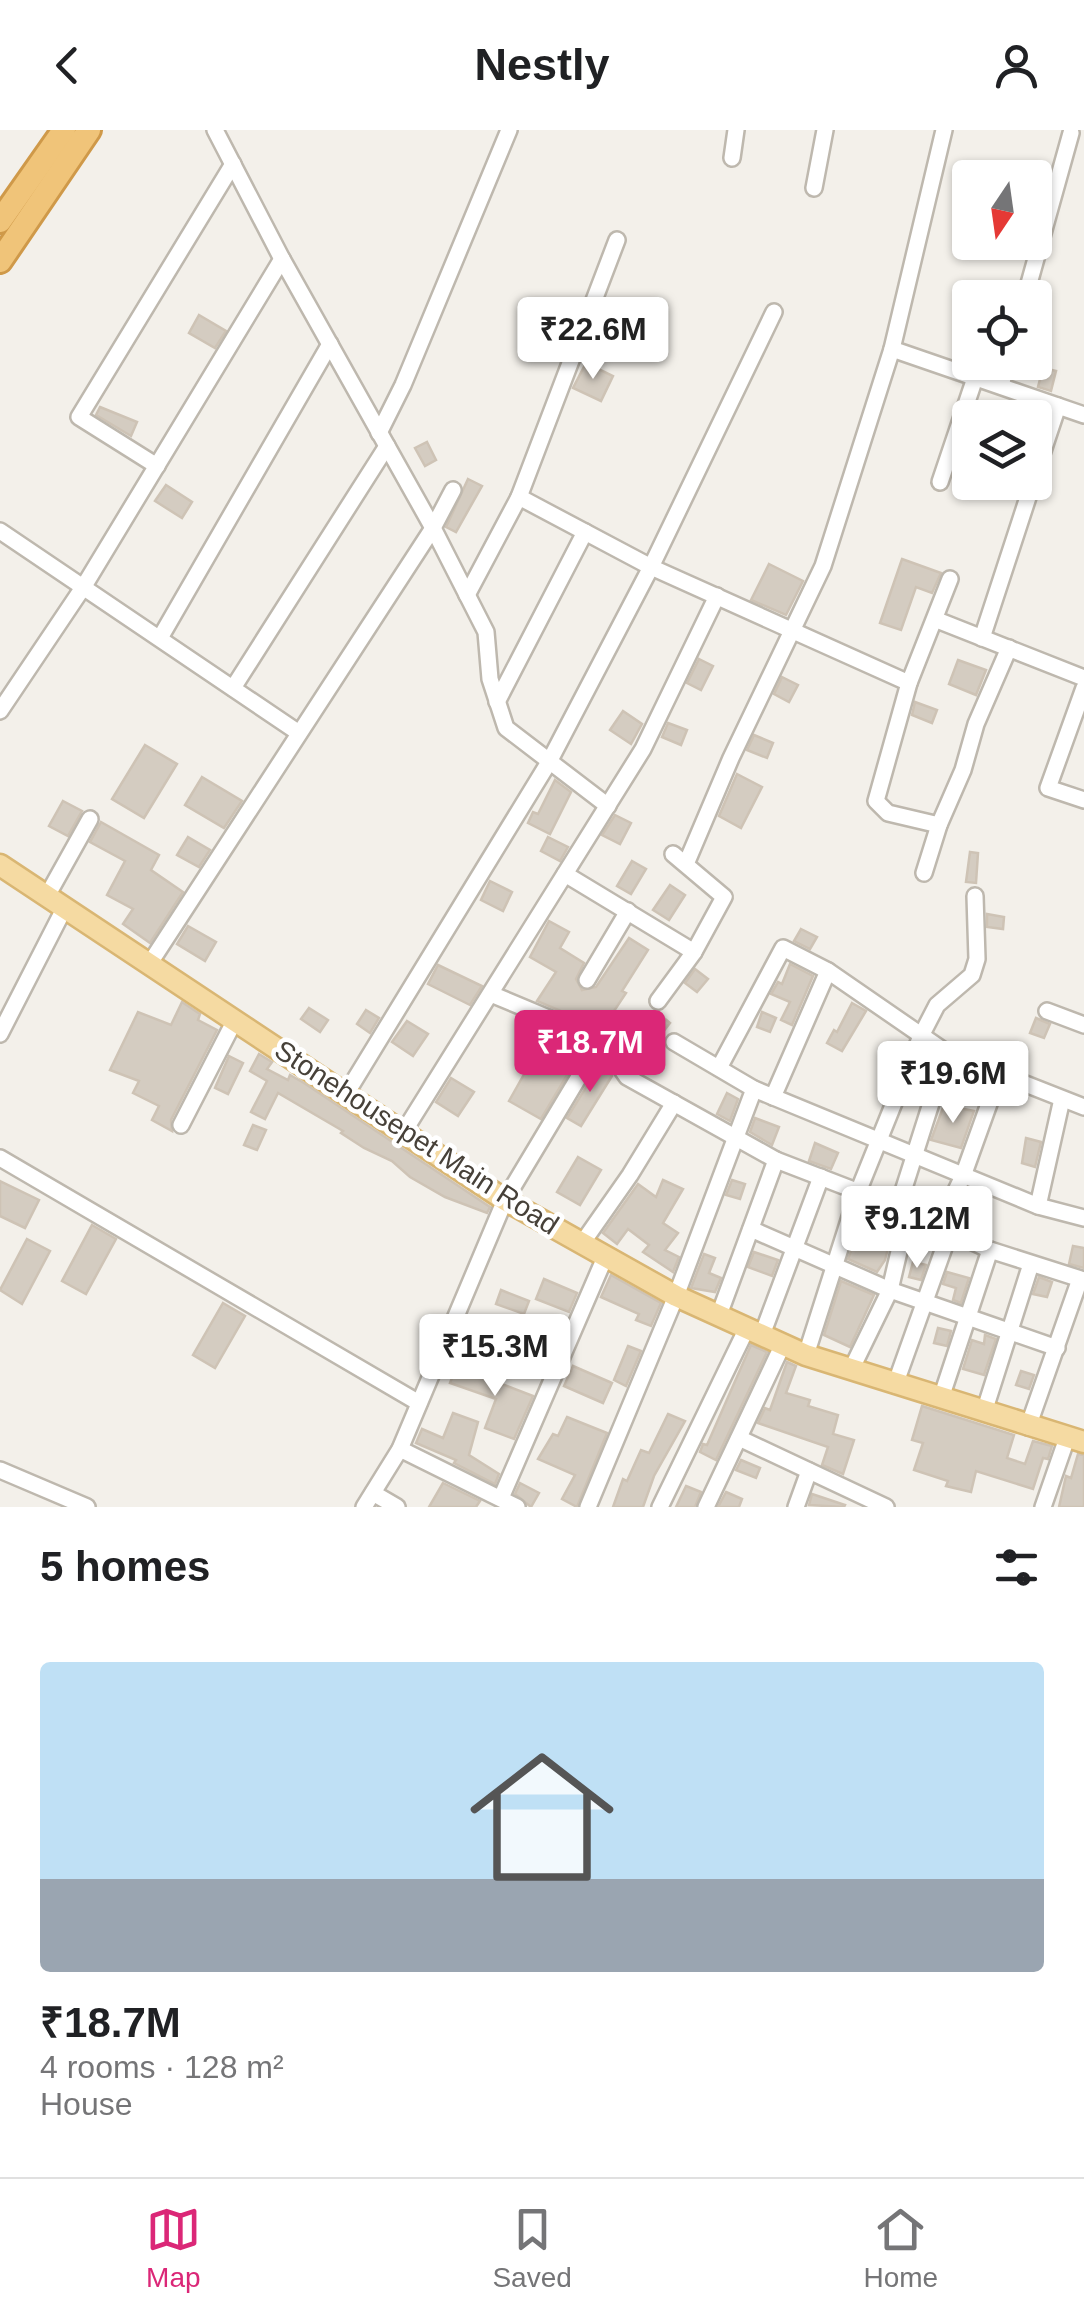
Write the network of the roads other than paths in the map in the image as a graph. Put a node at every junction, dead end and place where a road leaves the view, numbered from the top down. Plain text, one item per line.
1 (64, 130) edge
2 (89, 130) edge
3 (215, 130) edge
4 (508, 130) edge
5 (736, 130) edge
6 (825, 130) edge
7 (944, 130) edge
8 (1072, 134) edge
9 (732, 158) dead end
10 (233, 164) junction
11 (814, 188) dead end
12 (0, 221) edge
13 (617, 240) dead end
14 (282, 258) junction
15 (0, 261) edge
16 (1030, 280) edge
17 (774, 312) dead end
18 (330, 344) junction
19 (892, 349) junction
20 (952, 370) edge
21 (974, 380) edge
22 (982, 380) edge
23 (1002, 380) edge
24 (1001, 386) junction
25 (1058, 406) junction
26 (1084, 415) edge
27 (1052, 424) edge
28 (383, 440) junction
29 (157, 466) junction
30 (940, 482) dead end
31 (453, 490) dead end
32 (519, 497) junction
33 (1027, 500) edge
34 (432, 528) junction
35 (0, 531) edge
36 (585, 532) junction
37 (651, 567) junction
38 (950, 579) dead end
39 (84, 586) junction
40 (466, 594) junction
41 (716, 596) junction
42 (937, 620) junction
43 (792, 630) junction
44 (160, 638) junction
45 (982, 638) junction
46 (1010, 648) junction
47 (1084, 678) edge
48 (909, 683) junction
49 (233, 688) junction
50 (1084, 688) edge
51 (497, 702) junction
52 (0, 711) edge
53 (299, 733) junction
54 (548, 762) junction
55 (1084, 800) edge
56 (608, 806) junction
57 (90, 819) dead end
58 (939, 825) junction
59 (0, 865) edge
60 (924, 873) dead end
61 (566, 874) junction
62 (975, 896) dead end
63 (56, 902) junction
64 (628, 911) junction
65 (694, 952) junction
66 (150, 963) junction
67 (828, 971) junction
68 (587, 980) dead end
69 (491, 994) junction
70 (658, 1001) dead end
71 (1047, 1011) dead end
72 (236, 1020) junction
73 (1084, 1025) edge
74 (0, 1034) edge
75 (921, 1036) junction
76 (601, 1040) junction
77 (674, 1042) dead end
78 (947, 1053) junction
79 (719, 1068) junction
80 (998, 1076) junction
81 (754, 1089) junction
82 (346, 1094) junction
83 (773, 1096) junction
84 (1062, 1099) junction
85 (674, 1104) junction
86 (1084, 1108) edge
87 (182, 1125) dead end
88 (404, 1133) junction
89 (736, 1138) junction
90 (878, 1141) junction
91 (914, 1156) junction
92 (0, 1158) edge
93 (776, 1160) junction
94 (963, 1176) junction
95 (820, 1177) junction
96 (858, 1192) junction
97 (504, 1200) junction
98 (1038, 1206) junction
99 (903, 1210) junction
100 (1084, 1218) edge
101 (944, 1228) junction
102 (751, 1229) junction
103 (582, 1242) junction
104 (796, 1246) junction
105 (990, 1250) junction
106 (606, 1255) junction
107 (1031, 1264) junction
108 (836, 1268) junction
109 (1082, 1279) edge
110 (890, 1290) junction
111 (676, 1296) junction
112 (924, 1302) junction
113 (720, 1315) junction
114 (969, 1319) junction
115 (755, 1332) junction
116 (1009, 1334) junction
117 (783, 1344) junction
118 (1057, 1348) junction
119 (806, 1355) junction
120 (851, 1370) junction
121 (895, 1384) junction
122 (941, 1398) junction
123 (419, 1403) junction
124 (984, 1412) junction
125 (1028, 1426) junction
126 (739, 1438) junction
127 (1076, 1440) edge
128 (400, 1448) junction
129 (0, 1470) edge
130 (809, 1471) junction
131 (502, 1498) junction
132 (369, 1500) edge
133 (86, 1507) edge
134 (398, 1507) edge
135 (517, 1507) edge
136 (588, 1507) edge
137 (660, 1507) edge
138 (706, 1507) edge
139 (796, 1507) edge
140 (886, 1507) edge
141 (1043, 1507) edge

1 - 12 highway
2 - 15 highway
3 - 10 street
4 - 28 street
5 - 9 street
6 - 11 street
7 - 19 street
8 - 16 street
10 - 14 street
10 - 29 street
13 - 32 street
14 - 18 street
14 - 29 street
17 - 37 street
18 - 28 street
18 - 44 street
19 - 20 street
19 - 43 street
21 - 30 street
22 - 24 street
23 - 24 street
24 - 25 street
25 - 26 street
25 - 27 street
28 - 34 street
28 - 49 street
29 - 39 street
31 - 34 street
32 - 36 street
32 - 40 street
33 - 45 street
34 - 40 street
34 - 53 street
35 - 39 street
36 - 37 street
36 - 51 street
37 - 41 street
37 - 54 street
38 - 42 street
39 - 44 street
39 - 52 street
40 - 51 street
41 - 43 street
41 - 56 street
42 - 45 street
42 - 48 street
43 - 48 street
43 - 65 street
44 - 49 street
45 - 46 street
46 - 47 street
46 - 58 street
48 - 58 street
49 - 53 street
50 - 55 street
51 - 54 street
53 - 66 street
54 - 56 street
54 - 82 street
56 - 61 street
57 - 63 street
58 - 60 street
59 - 63 main road, Stonehousepet Main Road
61 - 64 street
61 - 69 street
62 - 75 street
63 - 66 main road, Stonehousepet Main Road
63 - 74 street
64 - 65 street
64 - 68 street
65 - 70 street
66 - 72 main road, Stonehousepet Main Road
67 - 75 street
67 - 79 street
67 - 83 street
69 - 76 street
69 - 88 street
71 - 73 street
72 - 82 main road, Stonehousepet Main Road
72 - 87 street
75 - 78 street
75 - 90 street
76 - 85 street
76 - 97 street
77 - 79 street
78 - 80 street
78 - 91 street
79 - 81 street
80 - 84 street
80 - 94 street
81 - 83 street
81 - 89 street
82 - 88 main road, Stonehousepet Main Road
83 - 90 street
84 - 86 street
84 - 98 street
85 - 89 street
85 - 103 street
88 - 97 main road, Stonehousepet Main Road
89 - 93 street
89 - 111 street
90 - 91 street
90 - 96 street
91 - 94 street
91 - 99 street
92 - 123 street
93 - 95 street
93 - 102 street
94 - 98 street
94 - 101 street
95 - 96 street
95 - 104 street
96 - 99 street
96 - 108 street
97 - 103 main road, Stonehousepet Main Road
97 - 123 street
98 - 100 street
99 - 101 street
99 - 110 street
101 - 105 street
101 - 112 street
102 - 104 street
102 - 113 street
103 - 106 main road, Stonehousepet Main Road
104 - 108 street
104 - 115 street
105 - 107 street
105 - 114 street
106 - 111 main road, Stonehousepet Main Road
106 - 131 street
107 - 109 street
107 - 116 street
108 - 110 street
108 - 119 street
109 - 118 street
110 - 112 street
110 - 120 street
111 - 113 main road, Stonehousepet Main Road
111 - 136 street
112 - 114 street
112 - 121 street
113 - 115 main road, Stonehousepet Main Road
114 - 116 street
114 - 122 street
115 - 117 main road, Stonehousepet Main Road
115 - 137 street
116 - 118 street
116 - 124 street
117 - 119 main road, Stonehousepet Main Road
117 - 126 street
118 - 125 street
119 - 120 main road, Stonehousepet Main Road
120 - 121 main road, Stonehousepet Main Road
121 - 122 main road, Stonehousepet Main Road
122 - 124 main road, Stonehousepet Main Road
123 - 128 street
124 - 125 main road, Stonehousepet Main Road
125 - 127 main road, Stonehousepet Main Road
126 - 130 street
126 - 138 street
127 - 141 street
128 - 131 street
128 - 132 street
129 - 133 street
130 - 139 street
130 - 140 street
131 - 135 street
132 - 134 street

